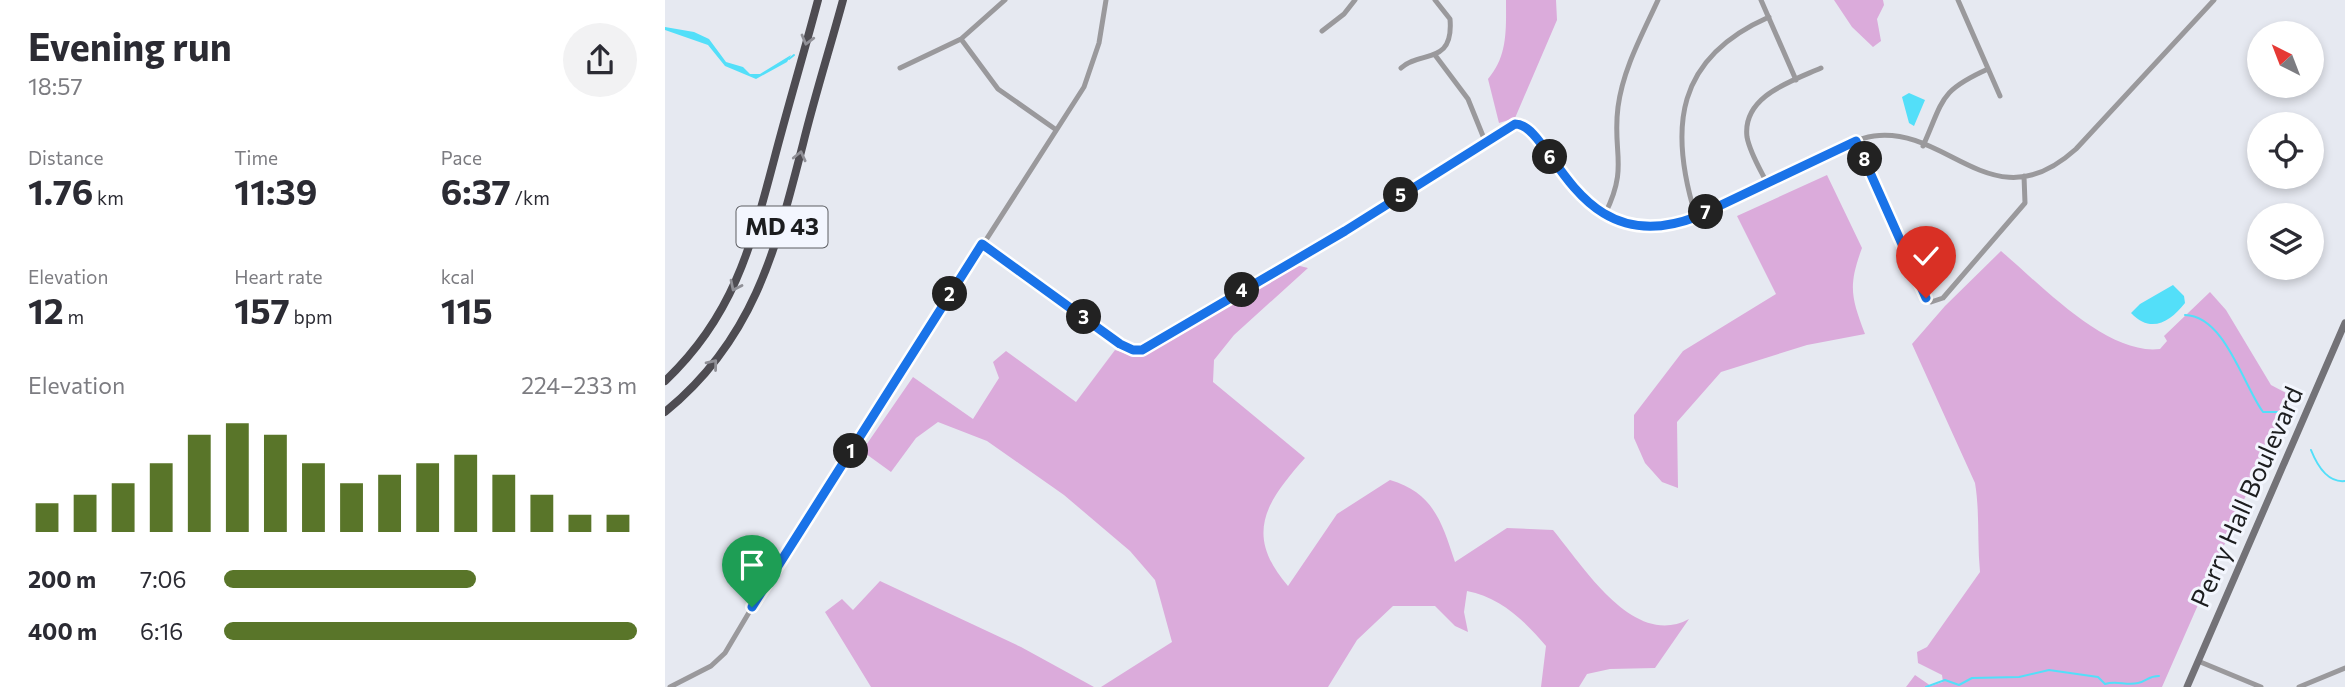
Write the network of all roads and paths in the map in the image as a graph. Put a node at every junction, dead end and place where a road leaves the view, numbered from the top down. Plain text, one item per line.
1 (818, 0) edge
2 (843, 0) edge
3 (1005, 0) edge
4 (1106, 0) edge
5 (1355, 0) edge
6 (1435, 0) edge
7 (1658, 0) edge
8 (1761, 0) edge
9 (1958, 0) edge
10 (2214, 0) edge
11 (1769, 18) junction
12 (1322, 31) dead end
13 (961, 39) junction
14 (1435, 55) junction
15 (899, 68) dead end
16 (1401, 68) dead end
17 (1821, 68) dead end
18 (1988, 69) junction
19 (1796, 80) junction
20 (2000, 96) dead end
21 (1055, 129) junction
22 (1485, 141) junction
23 (1856, 141) junction
24 (1923, 146) junction
25 (2024, 176) junction
26 (1766, 183) junction
27 (1605, 214) junction
28 (1696, 217) junction
29 (982, 244) junction
30 (2345, 323) edge
31 (665, 381) edge
32 (665, 412) edge
33 (2198, 661) junction
34 (2345, 668) edge
35 (670, 687) edge
36 (2187, 687) edge
37 (2261, 687) edge
38 (2299, 687) edge

1 -> 31 highway, MD 43
32 -> 2 highway, MD 43
3 - 13 street
4 - 21 street
5 - 12 street
6 - 14 street
7 - 27 street
8 - 11 street
9 - 18 street
10 - 25 street
11 - 19 street
11 - 28 street
13 - 15 street
13 - 21 street
14 - 16 street
14 - 22 street
17 - 19 street
18 - 20 street
18 - 24 street
19 - 26 street
21 - 29 street
22 - 27 street
22 - 29 street
23 - 24 street
23 - 25 street
23 - 26 street
24 - 25 street
26 - 28 street
27 - 28 street
29 - 35 street
30 - 33 main road, Perry Hall Boulevard
33 - 36 main road, Perry Hall Boulevard
33 - 37 street
34 - 38 street

